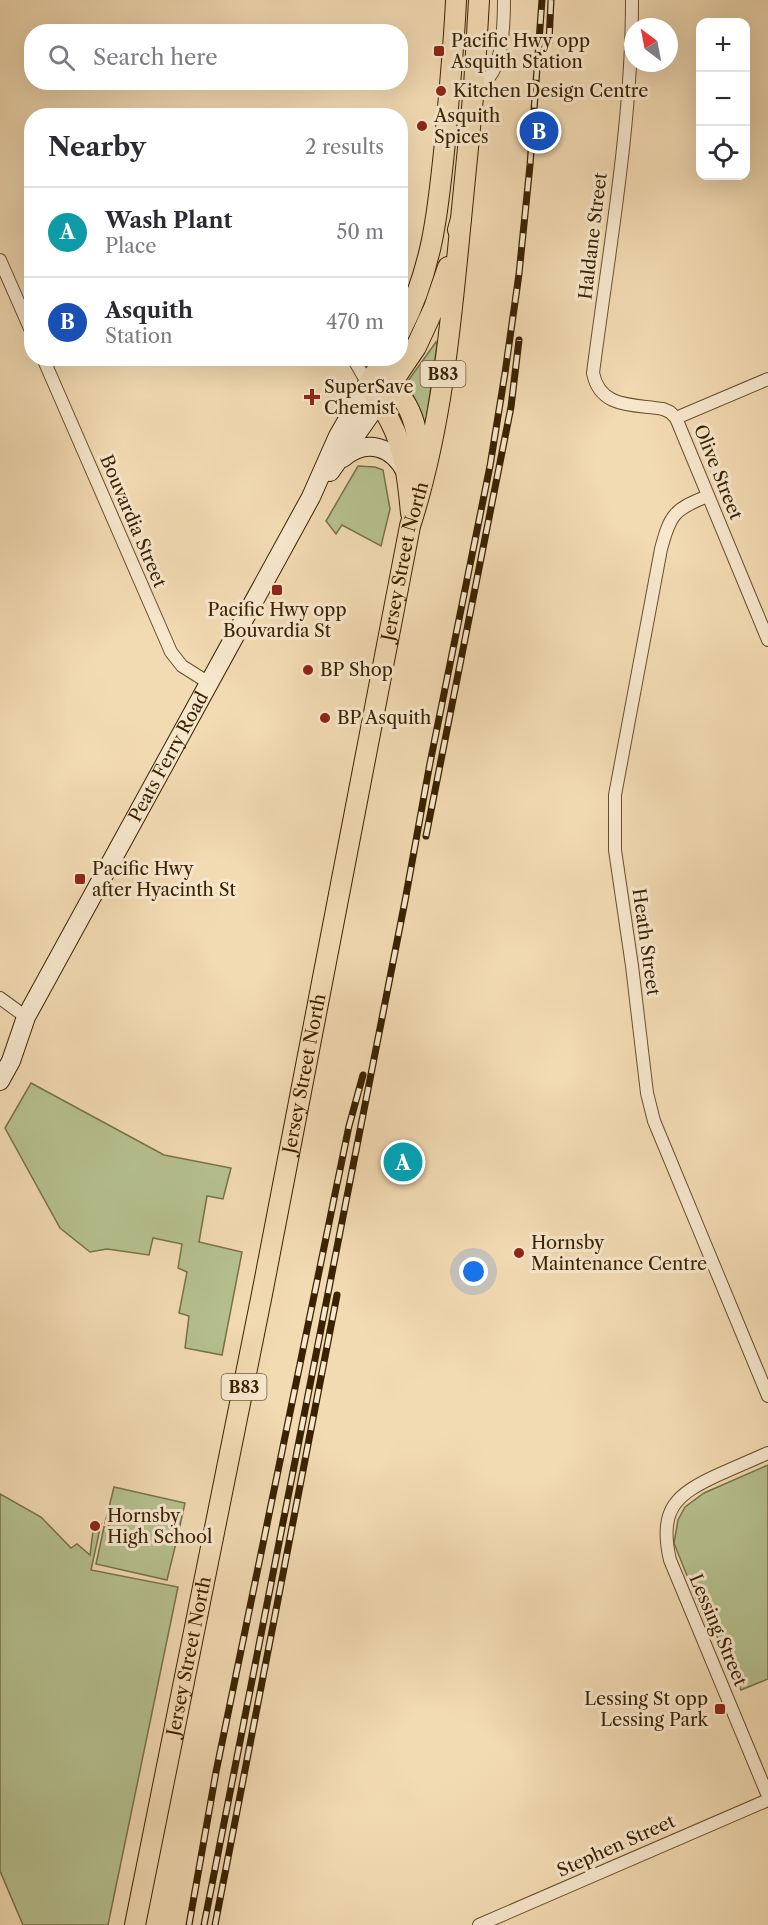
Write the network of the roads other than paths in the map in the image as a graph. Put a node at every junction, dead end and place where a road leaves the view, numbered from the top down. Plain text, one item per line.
1 (456, 0) edge
2 (479, 0) edge
3 (504, 0) edge
4 (632, 0) edge
5 (450, 86) junction
6 (474, 87) junction
7 (461, 219) junction
8 (0, 260) edge
9 (408, 314) edge
10 (24, 315) edge
11 (408, 351) edge
12 (46, 366) edge
13 (371, 371) edge
14 (768, 379) edge
15 (379, 402) junction
16 (676, 418) junction
17 (332, 470) junction
18 (407, 474) junction
19 (421, 492) junction
20 (708, 496) junction
21 (311, 497) junction
22 (410, 526) junction
23 (768, 640) edge
24 (209, 683) junction
25 (0, 998) edge
26 (26, 1017) junction
27 (0, 1047) edge
28 (0, 1081) edge
29 (768, 1396) edge
30 (768, 1453) edge
31 (768, 1796) edge
32 (768, 1800) edge
33 (135, 1925) edge
34 (479, 1925) edge

1 - 5 main road
2 - 6 main road, B83
3 - 6 street
4 - 16 street, Haldane Street
5 - 6 main road
5 - 9 main road
6 - 7 main road, B83
7 - 11 main road, B83
7 - 19 main road, Jersey Street North / B83
8 - 10 street
12 - 24 street, Bouvardia Street
13 - 15 main road, B83
13 - 19 main road, B83
13 - 21 main road, Peats Ferry Road
14 - 16 street
15 - 17 main road, Peats Ferry Road
15 - 18 main road, B83
16 - 20 street, Olive Street
17 - 18 main road
17 - 21 main road, Peats Ferry Road
18 - 22 main road, B83
19 - 22 main road, Jersey Street North / B83
20 - 23 street, Olive Street
20 - 29 street, Heath Street
21 - 24 main road, Peats Ferry Road
22 - 33 main road, Jersey Street North / B83
24 - 26 main road, Peats Ferry Road
25 - 26 street
26 - 27 main road, Peats Ferry Road
26 - 28 main road, Peats Ferry Road
30 - 31 street, Lessing Street
32 - 34 street, Stephen Street

